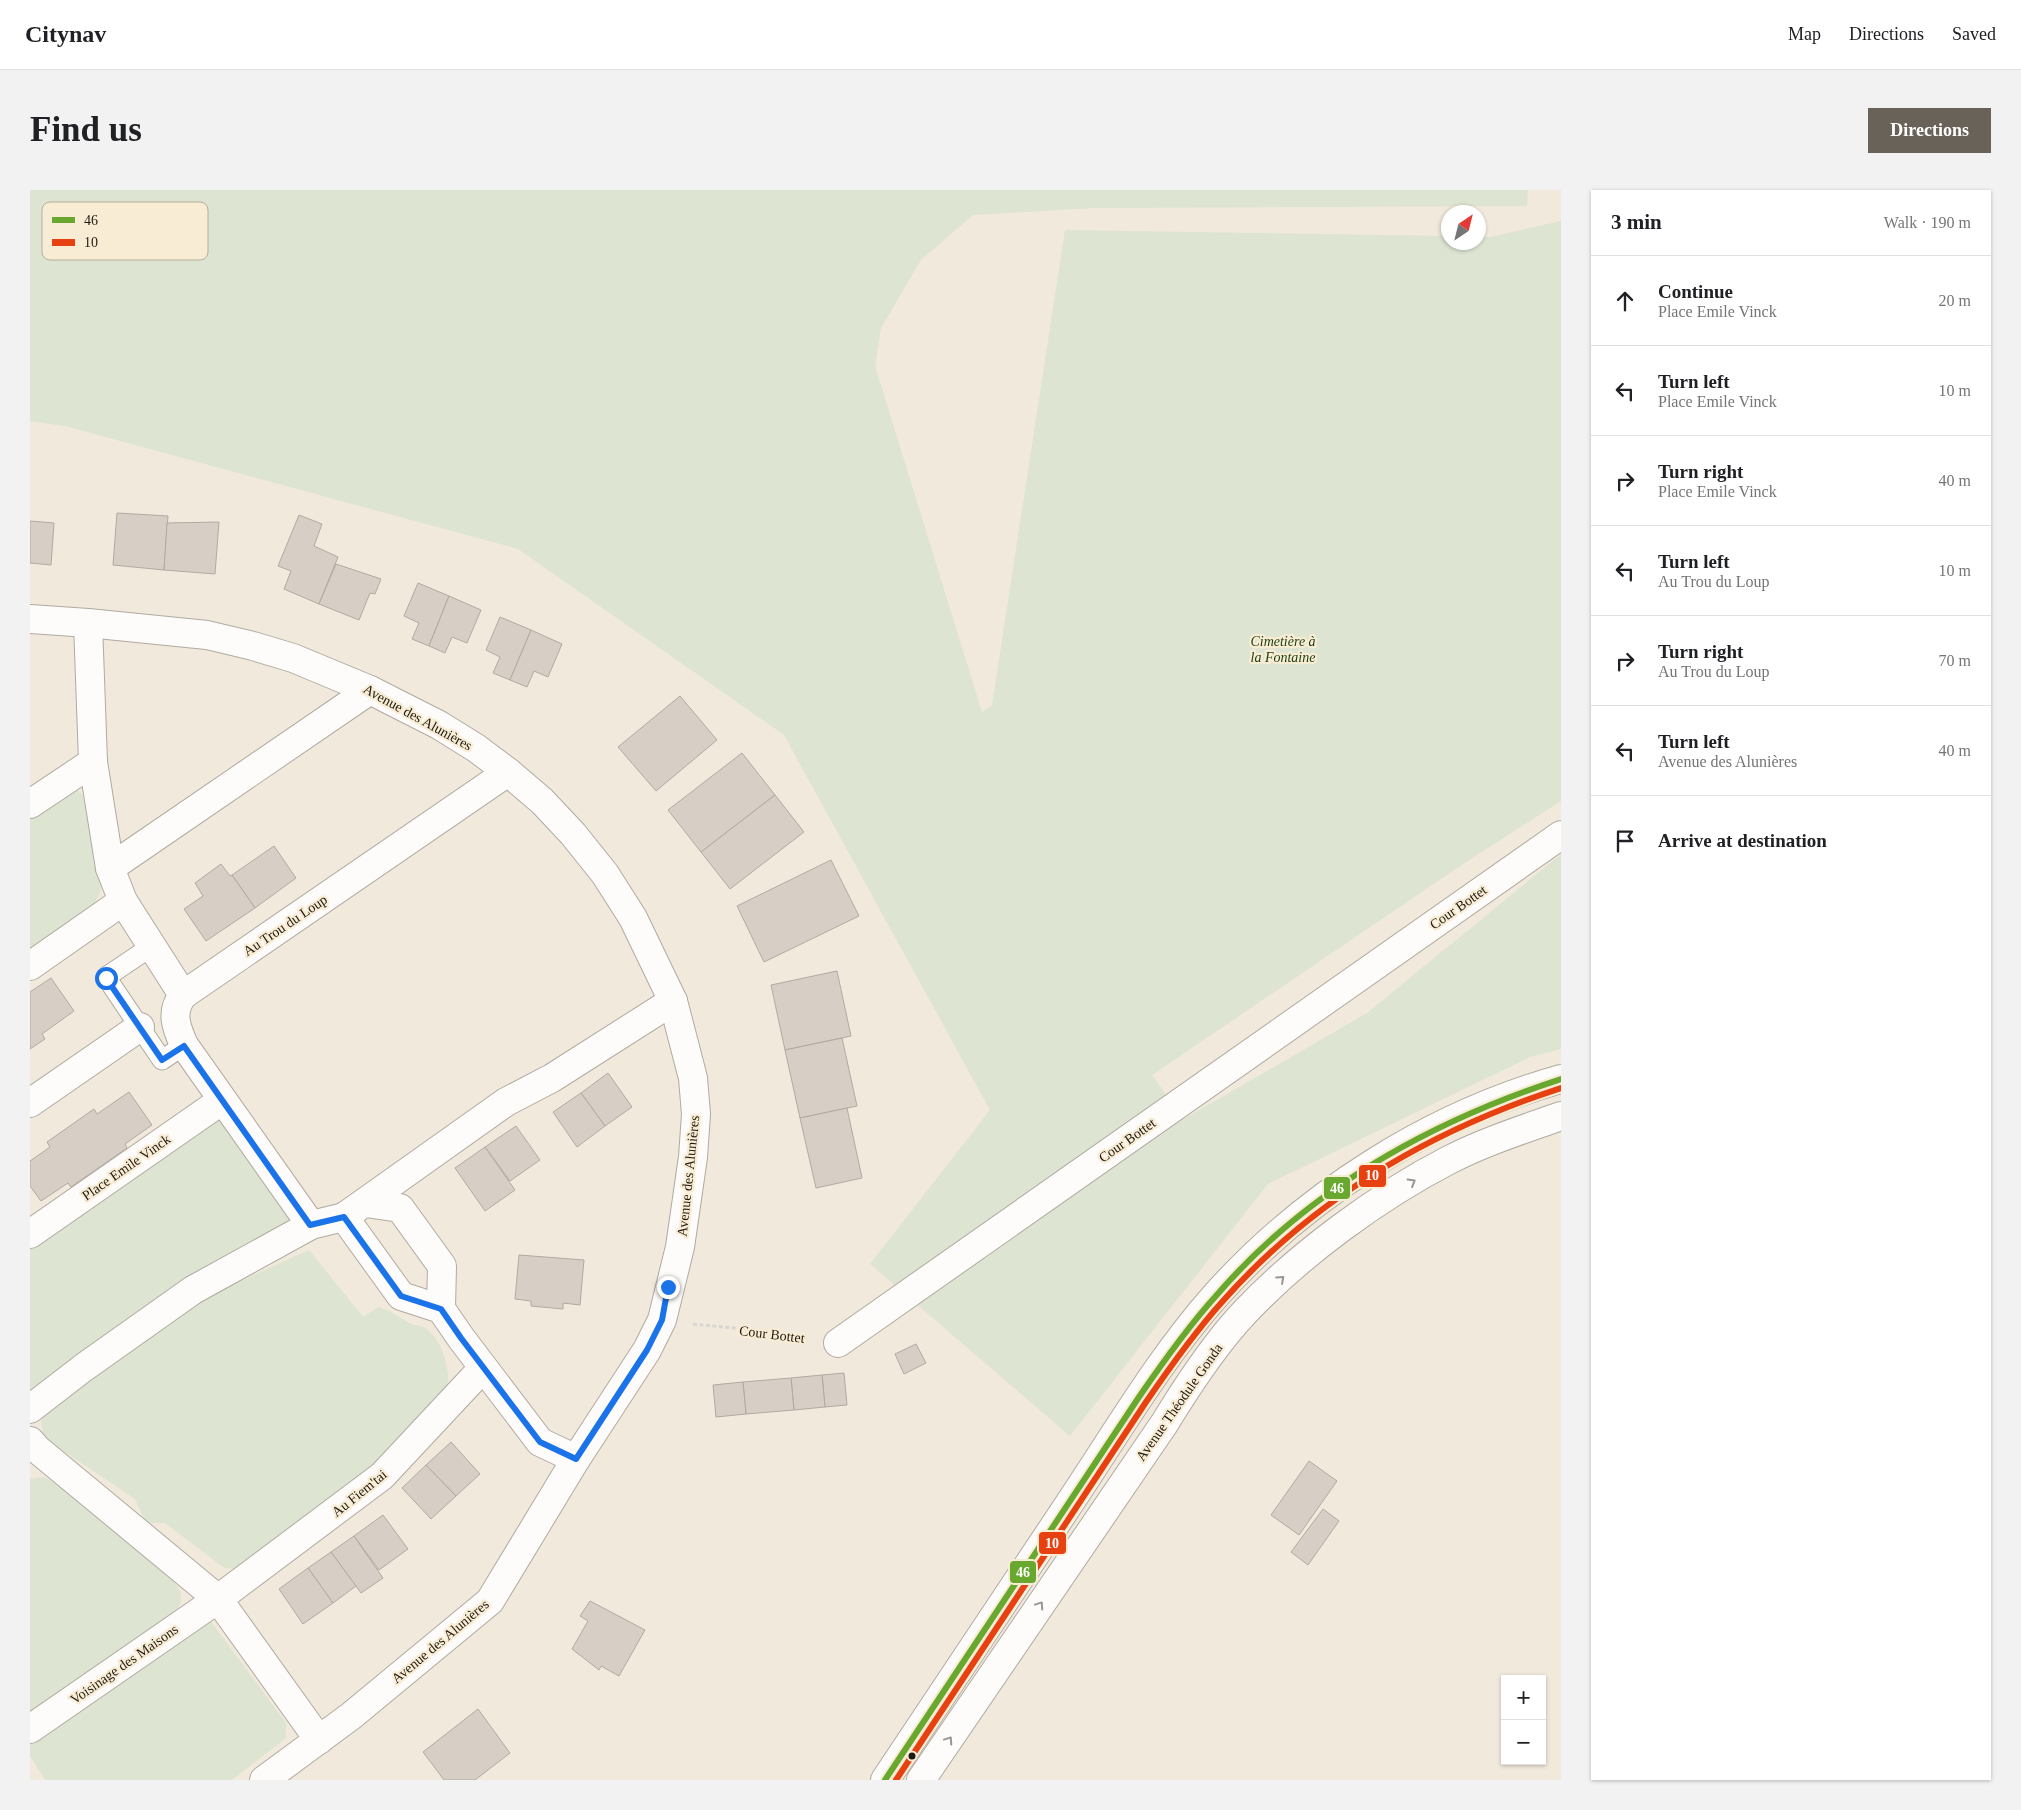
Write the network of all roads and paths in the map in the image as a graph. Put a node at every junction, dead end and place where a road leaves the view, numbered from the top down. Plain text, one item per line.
1 (30, 620) edge
2 (88, 623) junction
3 (370, 690) junction
4 (93, 762) junction
5 (508, 772) junction
6 (30, 783) edge
7 (57, 786) junction
8 (30, 804) edge
9 (1561, 835) edge
10 (110, 868) junction
11 (123, 901) junction
12 (152, 946) junction
13 (30, 966) edge
14 (183, 995) junction
15 (673, 1001) junction
16 (140, 1027) junction
17 (184, 1046) junction
18 (1561, 1079) edge
19 (222, 1101) junction
20 (30, 1103) edge
21 (1561, 1116) edge
22 (355, 1210) junction
23 (310, 1225) junction
24 (30, 1234) edge
25 (441, 1309) junction
26 (662, 1320) junction
27 (838, 1343) joint
28 (483, 1368) junction
29 (30, 1409) edge
30 (32, 1448) edge
31 (576, 1459) junction
32 (218, 1599) junction
33 (30, 1729) edge
34 (319, 1740) junction
35 (264, 1780) edge
36 (885, 1780) edge
37 (921, 1780) edge

1 - 2 street, Avenue des Alunières
2 - 3 street, Avenue des Alunières
2 - 4 street
3 - 5 street, Avenue des Alunières
3 - 10 street
4 - 7 street
4 - 10 street
5 - 14 street, Au Trou du Loup
5 - 15 street, Avenue des Alunières
6 - 7 street
7 - 8 street
9 - 27 street, Cour Bottet
10 - 11 street
11 - 12 street
11 - 13 street
12 - 14 street
12 - 16 lane
14 - 17 street
15 - 22 street
15 - 26 street, Avenue des Alunières
16 - 17 lane
16 - 20 street
17 - 19 street
18 - 36 street
19 - 23 street
19 - 24 street, Place Emile Vinck
37 -> 21 street, Avenue Théodule Gonda
22 - 23 street
22 - 25 street
22 - 25 street
23 - 29 street
25 - 28 street
26 - 27 path, Cour Bottet
26 - 31 street, Avenue des Alunières
28 - 31 street
28 - 32 street, Au Fiem'tai
30 - 32 street
31 - 34 street, Avenue des Alunières
32 - 33 street, Voisinage des Maisons
32 - 34 street
34 - 35 street, Avenue des Alunières

